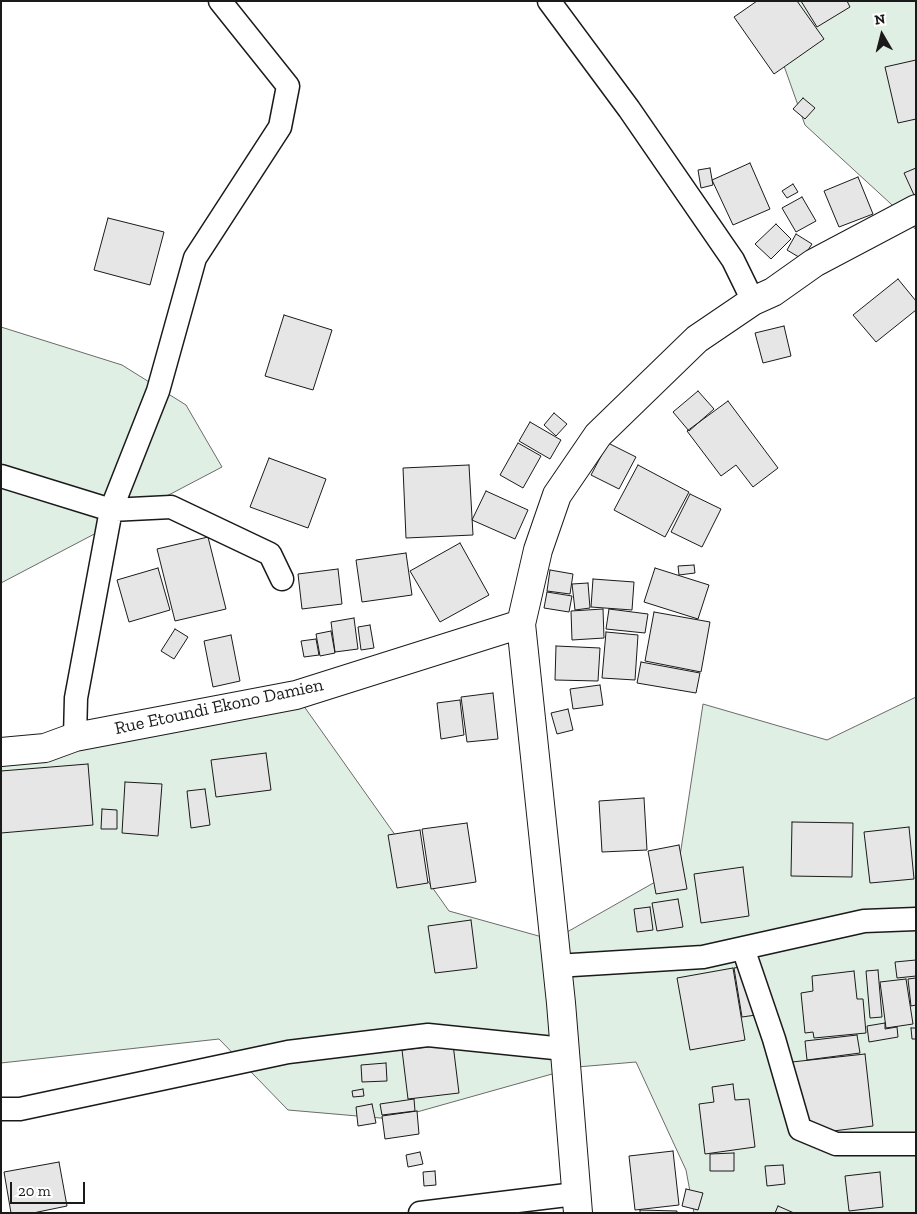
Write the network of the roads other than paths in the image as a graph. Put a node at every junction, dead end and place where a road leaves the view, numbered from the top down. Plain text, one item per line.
1 (220, 1) edge
2 (558, 4) edge
3 (916, 209) edge
4 (753, 301) junction
5 (1, 476) edge
6 (111, 510) junction
7 (282, 579) dead end
8 (521, 624) junction
9 (75, 737) junction
10 (1, 752) edge
11 (916, 919) edge
12 (743, 948) junction
13 (556, 966) junction
14 (564, 1049) junction
15 (1, 1109) edge
16 (916, 1144) edge
17 (576, 1204) edge
18 (420, 1213) edge

1 - 6 street
2 - 4 street
3 - 4 street
4 - 8 street
5 - 6 street
6 - 7 street
6 - 9 street
8 - 9 street, Rue Etoundi Ekono Damien
8 - 13 street
9 - 10 street, Rue Etoundi Ekono Damien
11 - 12 street
12 - 13 street
12 - 16 street
13 - 14 street
14 - 15 street
14 - 17 street
17 - 18 street

